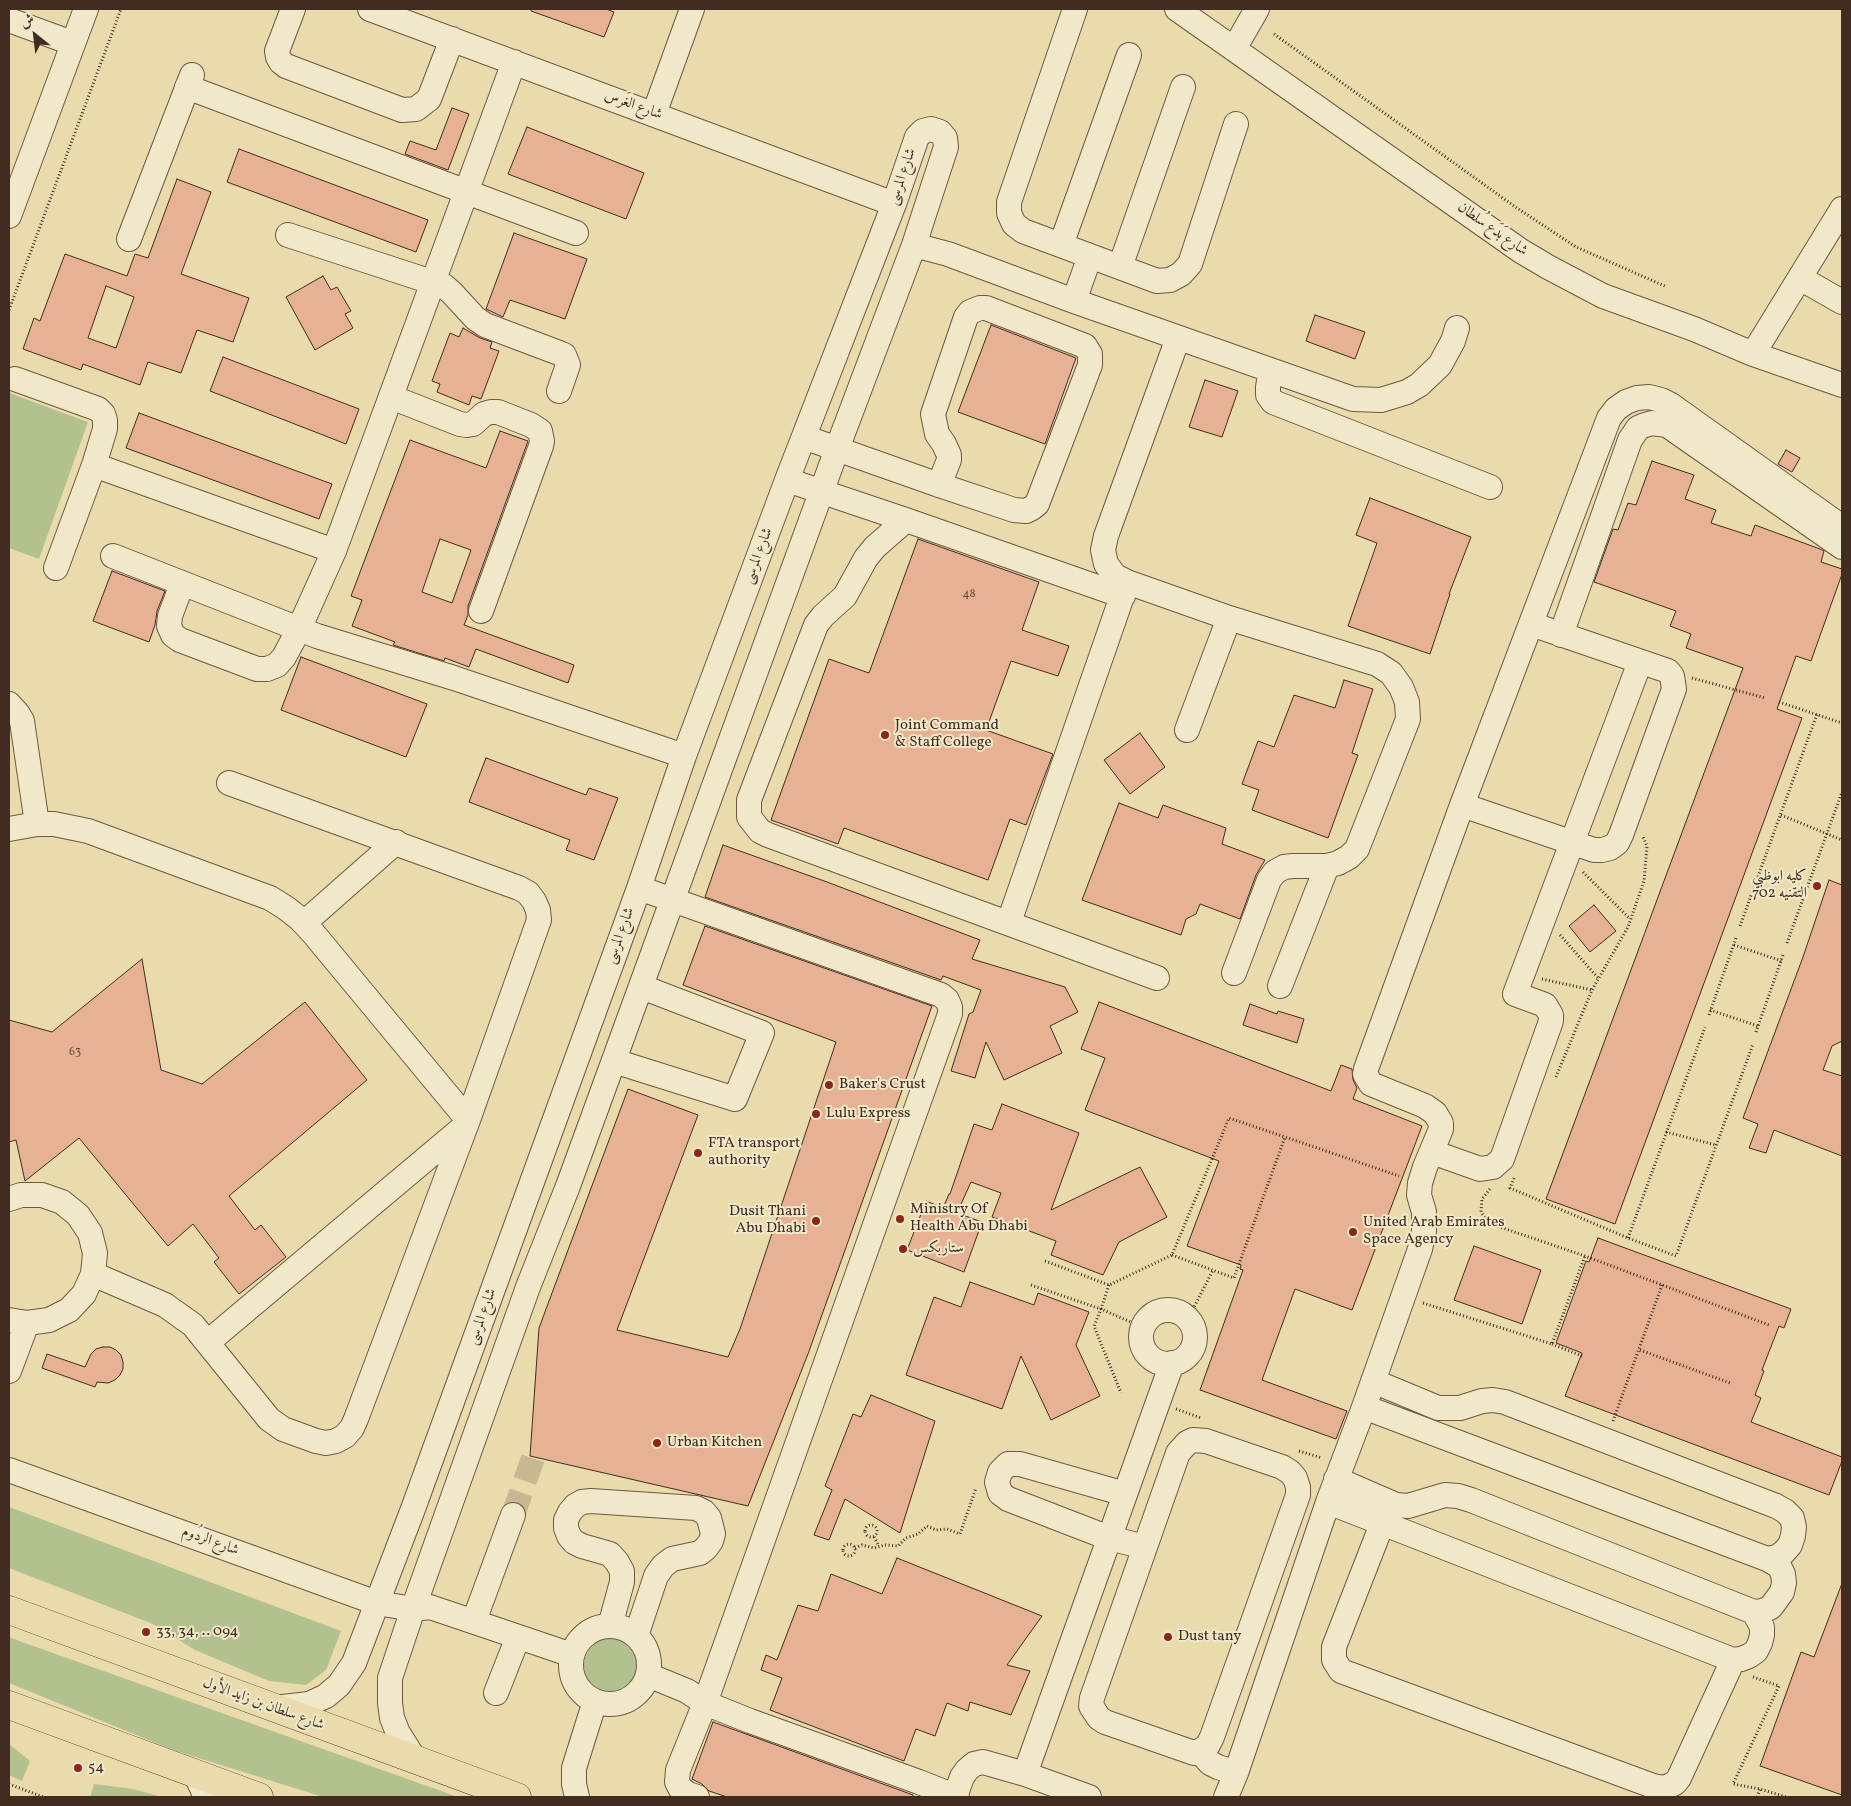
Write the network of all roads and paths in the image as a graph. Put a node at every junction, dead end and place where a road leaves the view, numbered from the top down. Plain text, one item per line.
1 (86, 9) edge
2 (121, 9) edge
3 (293, 9) edge
4 (692, 9) edge
5 (1075, 9) edge
6 (1177, 9) edge
7 (1257, 9) edge
8 (384, 11) edge
9 (9, 20) edge
10 (1274, 34) dead end
11 (452, 39) junction
12 (72, 43) junction
13 (1234, 49) junction
14 (1129, 55) dead end
15 (514, 62) junction
16 (1183, 87) dead end
17 (654, 114) junction
18 (1236, 124) dead end
19 (466, 191) junction
20 (894, 204) junction
21 (1842, 209) edge
22 (9, 216) edge
23 (576, 233) dead end
24 (288, 235) dead end
25 (129, 239) dead end
26 (914, 245) junction
27 (1061, 245) junction
28 (1090, 256) junction
29 (1120, 267) junction
30 (1800, 278) junction
31 (433, 282) junction
32 (1667, 287) dead end
33 (1074, 301) junction
34 (1842, 302) edge
35 (9, 310) edge
36 (1456, 328) dead end
37 (1178, 338) junction
38 (1753, 354) junction
39 (1271, 370) junction
40 (15, 379) dead end
41 (1842, 385) edge
42 (559, 391) dead end
43 (391, 397) junction
44 (804, 437) junction
45 (837, 449) junction
46 (94, 465) junction
47 (1759, 478) junction
48 (787, 480) junction
49 (940, 485) junction
50 (1490, 487) dead end
51 (821, 492) junction
52 (906, 520) junction
53 (1842, 527) edge
54 (1842, 547) edge
55 (334, 551) junction
56 (114, 556) dead end
57 (56, 568) dead end
58 (182, 584) junction
59 (1125, 589) junction
60 (481, 611) dead end
61 (1229, 618) junction
62 (1531, 624) junction
63 (299, 629) junction
64 (1561, 635) junction
65 (1640, 662) junction
66 (719, 663) junction
67 (1668, 671) junction
68 (1765, 698) dead end
69 (1779, 702) dead end
70 (9, 704) edge
71 (1817, 714) junction
72 (1842, 723) edge
73 (1188, 730) dead end
74 (684, 756) junction
75 (723, 764) junction
76 (228, 783) dead end
77 (1842, 792) edge
78 (1462, 804) junction
79 (1631, 809) junction
80 (1781, 815) junction
81 (37, 824) junction
82 (9, 829) edge
83 (1827, 834) junction
84 (1842, 840) edge
85 (396, 842) junction
86 (1570, 849) junction
87 (1327, 866) junction
88 (638, 888) junction
89 (673, 900) junction
90 (1544, 917) junction
91 (1630, 920) junction
92 (1009, 922) junction
93 (304, 923) junction
94 (1740, 926) dead end
95 (1736, 938) dead end
96 (1788, 943) dead end
97 (1734, 945) junction
98 (1783, 955) dead end
99 (1782, 961) junction
100 (1234, 973) dead end
101 (1157, 978) dead end
102 (1599, 979) junction
103 (1519, 984) junction
104 (1280, 986) dead end
105 (642, 987) junction
106 (1592, 990) junction
107 (1758, 1026) junction
108 (1705, 1027) dead end
109 (1756, 1032) dead end
110 (1752, 1044) dead end
111 (614, 1061) junction
112 (1555, 1080) dead end
113 (467, 1122) junction
114 (1666, 1132) junction
115 (1285, 1136) junction
116 (1716, 1145) junction
117 (1432, 1152) junction
118 (1517, 1170) dead end
119 (535, 1172) junction
120 (1420, 1184) junction
121 (568, 1186) junction
122 (1504, 1186) dead end
123 (1497, 1187) dead end
124 (1510, 1188) junction
125 (9, 1199) edge
126 (1628, 1238) junction
127 (1172, 1255) junction
128 (1585, 1256) junction
129 (1045, 1261) dead end
130 (1213, 1270) junction
131 (93, 1274) junction
132 (498, 1274) junction
133 (1031, 1285) dead end
134 (1109, 1285) junction
135 (1662, 1285) junction
136 (528, 1287) junction
137 (1402, 1296) junction
138 (1100, 1309) junction
139 (1188, 1319) junction
140 (18, 1321) edge
141 (1769, 1326) dead end
142 (1142, 1328) junction
143 (208, 1342) junction
144 (1552, 1344) junction
145 (1640, 1350) junction
146 (1582, 1356) dead end
147 (1172, 1364) junction
148 (9, 1371) edge
149 (1373, 1381) junction
150 (1730, 1384) dead end
151 (1121, 1393) dead end
152 (1364, 1407) junction
153 (1605, 1441) junction
154 (9, 1470) edge
155 (1336, 1479) junction
156 (978, 1482) dead end
157 (1125, 1494) junction
158 (1328, 1502) junction
159 (413, 1509) junction
160 (513, 1515) tunnel mouth
161 (444, 1522) junction
162 (1382, 1524) junction
163 (874, 1537) junction
164 (1109, 1538) junction
165 (879, 1546) junction
166 (1145, 1547) junction
167 (855, 1548) dead end
168 (1767, 1559) junction
169 (377, 1603) junction
170 (413, 1609) junction
171 (9, 1610) edge
172 (1754, 1612) junction
173 (474, 1621) junction
174 (610, 1626) junction
175 (636, 1636) junction
176 (518, 1637) junction
177 (572, 1655) junction
178 (1733, 1660) junction
179 (644, 1682) junction
180 (1779, 1686) dead end
181 (496, 1693) dead end
182 (595, 1701) junction
183 (705, 1703) junction
184 (9, 1705) edge
185 (272, 1708) junction
186 (1199, 1751) junction
187 (415, 1760) junction
188 (1236, 1773) junction
189 (1025, 1774) junction
190 (9, 1784) edge
191 (201, 1785) edge
192 (1760, 1789) junction
193 (43, 1797) edge
194 (259, 1797) edge
195 (517, 1797) edge
196 (577, 1797) edge
197 (697, 1797) edge
198 (956, 1797) edge
199 (1089, 1797) edge
200 (1226, 1797) edge
201 (1757, 1797) edge
202 (1786, 1797) edge

1 - 12 street
2 - 35 path
3 - 11 street
4 - 17 street
5 - 27 street
6 - 13 street, شارع بَدَع سُلطان
7 - 13 street
8 - 11 street, شارع الغَرس
9 - 12 street
10 - 32 path
11 - 15 street, شارع الغَرس
12 - 22 street
13 - 38 street, شارع بَدَع سُلطان
14 - 27 street
15 - 17 street, شارع الغَرس
15 - 19 street
16 - 29 street
17 - 20 street, شارع الغَرس
18 - 29 street
19 - 23 street
19 - 25 street
19 - 31 street
20 - 26 street, شارع المرسى
20 - 44 street, شارع المرسى
21 - 30 street
24 - 31 street
26 - 33 street
26 - 45 street, شارع المرسى
27 - 28 street
28 - 29 street
28 - 33 street
30 - 34 street
30 - 38 street
31 - 42 street
31 - 43 street
33 - 37 street
36 - 39 street
37 - 39 street
37 - 59 street
38 - 41 street, شارع بَدَع سُلطان
39 - 50 street
40 - 46 street
43 - 55 street
43 - 60 street
44 - 45 street
44 - 48 street, شارع المرسى
45 - 49 street
45 - 51 street, شارع المرسى
46 - 55 street
46 - 57 street
47 - 53 street
47 - 54 street
47 - 62 street
47 - 64 street
48 - 51 street
48 - 66 street, شارع المرسى
49 - 49 street
51 - 52 street
51 - 75 street, شارع المرسى
52 - 59 street
52 - 92 street
55 - 63 street
56 - 58 street
58 - 63 street
58 - 63 street
59 - 61 street
59 - 92 street
61 - 73 street
61 - 87 street
62 - 64 street
62 - 78 street
63 - 74 street
64 - 65 street
65 - 67 street
65 - 86 street
66 - 74 street, شارع المرسى
66 - 75 street
67 - 68 path
67 - 79 street
69 - 71 path
70 - 81 street
71 - 72 path
71 - 80 path
74 - 88 street, شارع المرسى
75 - 89 street, شارع المرسى
76 - 85 street
77 - 83 path
78 - 86 street
78 - 117 street
79 - 86 street
79 - 91 path
80 - 83 path
80 - 94 path
81 - 82 street
81 - 93 street
83 - 84 path
83 - 96 path
85 - 93 street
85 - 113 street
86 - 90 street
86 - 91 path
87 - 100 street
87 - 104 street
88 - 89 street
88 - 119 street, شارع المرسى
89 - 105 street, شارع المرسى
89 - 183 street
90 - 102 path
90 - 103 street
91 - 102 path
92 - 101 street
93 - 113 street
95 - 97 path
97 - 99 path
97 - 107 path
98 - 99 path
99 - 107 path
102 - 106 path
103 - 106 path
103 - 117 street
105 - 111 street, شارع المرسى
105 - 111 street
106 - 112 path
107 - 109 path
108 - 114 path
110 - 116 path
111 - 121 street, شارع المرسى
113 - 143 street
113 - 143 street
114 - 116 path
114 - 126 path
115 - 120 path
115 - 127 path
115 - 130 path
116 - 126 path
117 - 120 street
118 - 124 path
119 - 121 street
119 - 132 street, شارع المرسى
120 - 137 street
121 - 136 street, شارع المرسى
122 - 124 path
123 - 128 path
124 - 126 path
125 - 131 street
127 - 130 path
127 - 134 path
128 - 135 path
128 - 144 path
129 - 134 path
130 - 139 path
131 - 140 street
131 - 143 street
132 - 136 street
132 - 159 street, شارع المرسى
133 - 138 path
134 - 138 path
135 - 141 path
135 - 145 path
136 - 161 street, شارع المرسى
137 - 144 path
137 - 149 street
138 - 142 path
138 - 151 path
139 - 142 street
139 - 147 street
140 - 148 street
142 - 147 street
144 - 146 path
145 - 150 path
145 - 153 path
147 - 157 street
149 - 152 street
149 - 153 street
152 - 155 street
152 - 168 street
153 - 168 street
154 - 169 street, شارع الردُوم
155 - 158 street
155 - 172 street
156 - 165 path
157 - 164 street
157 - 164 street
158 - 162 street
158 - 188 street
159 - 161 street
159 - 169 street, شارع المرسى
160 - 173 street
161 - 170 street, شارع المرسى
162 - 178 street
162 - 178 street
163 - 163 path
163 - 165 path
164 - 166 street
164 - 189 street
165 - 167 path
166 - 186 street
166 - 186 street
168 - 172 street
169 - 170 street, شارع الردُوم
169 - 185 street, شارع المرسى
170 - 173 street, شارع الردُوم
170 - 187 street, شارع المرسى
171 - 185 main road, شارع سلطان بن زايد الأول
172 - 178 street
173 - 176 street, شارع الردُوم
174 - 175 street
174 - 175 street
174 - 177 street
175 - 179 street
176 - 177 street, شارع الردُوم
176 - 181 street
177 - 182 street
179 - 182 street
179 - 183 street
180 - 192 path
182 - 196 street
183 - 197 street
183 - 198 street
184 - 191 main road
185 - 187 main road, شارع سلطان بن زايد الأول
186 - 188 street
187 - 195 main road, شارع سلطان بن زايد الأول
188 - 200 street
189 - 198 street
189 - 199 street
190 - 193 path
191 - 194 main road
192 - 201 path
192 - 202 path

